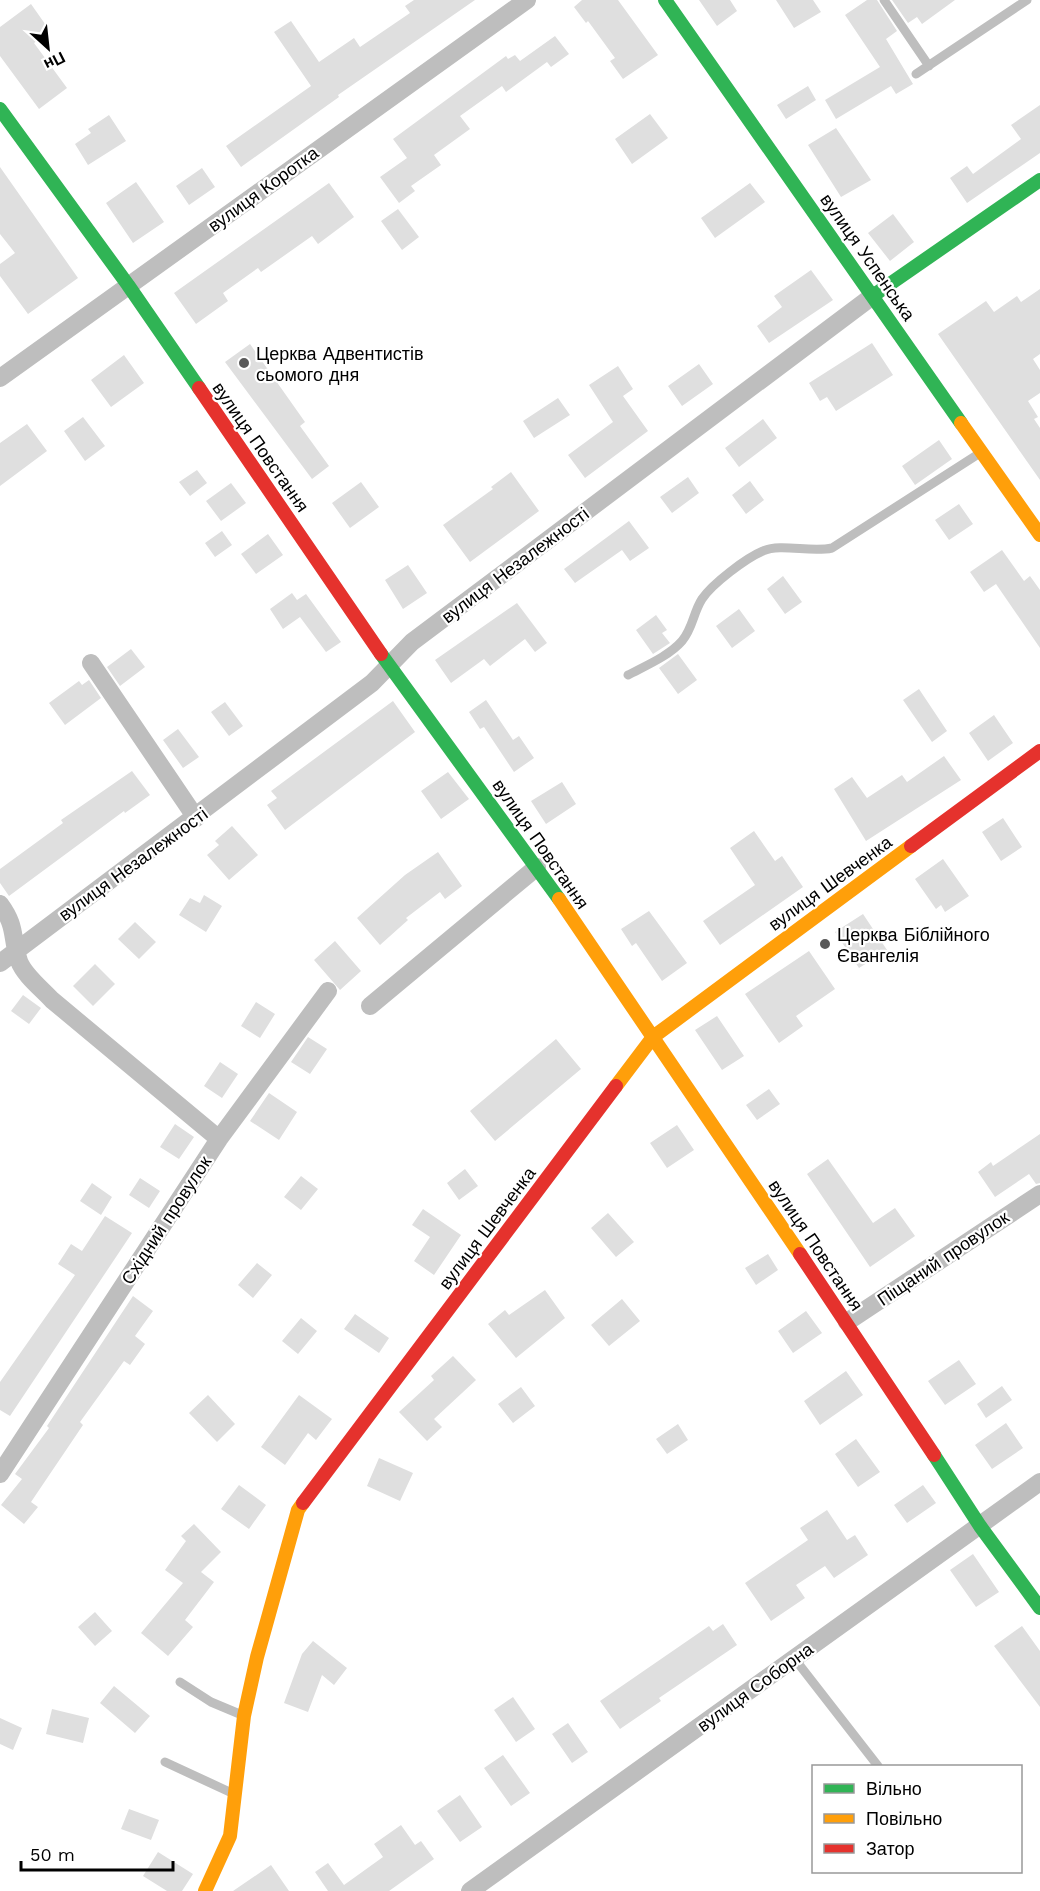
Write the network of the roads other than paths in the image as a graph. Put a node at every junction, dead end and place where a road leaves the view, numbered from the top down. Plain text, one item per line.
1 (527, 0) edge
2 (665, 0) edge
3 (884, 0) edge
4 (1027, 0) edge
5 (929, 66) junction
6 (916, 74) dead end
7 (0, 109) edge
8 (1040, 180) edge
9 (128, 285) junction
10 (874, 294) junction
11 (0, 378) edge
12 (982, 452) junction
13 (1040, 536) edge
14 (91, 663) dead end
15 (389, 665) junction
16 (628, 675) dead end
17 (1040, 751) edge
18 (196, 818) junction
19 (537, 867) junction
20 (0, 904) edge
21 (18, 949) junction
22 (0, 963) edge
23 (0, 974) edge
24 (328, 991) dead end
25 (370, 1006) dead end
26 (653, 1037) junction
27 (219, 1139) junction
28 (1040, 1194) edge
29 (847, 1322) junction
30 (0, 1474) edge
31 (1040, 1482) edge
32 (980, 1526) junction
33 (1040, 1608) edge
34 (794, 1658) junction
35 (180, 1682) dead end
36 (244, 1716) junction
37 (165, 1762) dead end
38 (876, 1765) edge
39 (237, 1795) junction
40 (205, 1891) edge
41 (470, 1891) edge

1 - 9 street, вулиця Коротка
2 - 10 street, вулиця Успенська
3 - 5 lane
4 - 5 lane
5 - 6 lane
7 - 9 street, вулиця Повстання
8 - 10 street, вулиця Незалежності
9 - 11 street, вулиця Коротка
9 - 15 street, вулиця Повстання
10 - 12 street, вулиця Успенська
10 - 15 street, вулиця Незалежності
12 - 13 street, вулиця Успенська
12 - 16 lane
14 - 18 street
15 - 18 street, вулиця Незалежності
15 - 19 street, вулиця Повстання
17 - 26 street, вулиця Шевченка
18 - 21 street, вулиця Незалежності
19 - 25 street
19 - 26 street, вулиця Повстання
20 - 21 street, Східний провулок
21 - 22 street, вулиця Незалежності
21 - 23 street
21 - 27 street, Східний провулок
24 - 27 street
26 - 29 street, вулиця Повстання
26 - 36 street, вулиця Шевченка
27 - 30 street, Східний провулок
28 - 29 street, Піщаний провулок
29 - 32 street, вулиця Повстання
31 - 32 street, вулиця Соборна
32 - 33 street, вулиця Повстання
32 - 34 street, вулиця Соборна
34 - 38 lane
34 - 41 street, вулиця Соборна
35 - 36 lane
36 - 39 street, вулиця Шевченка
37 - 39 lane
39 - 40 street, вулиця Шевченка

